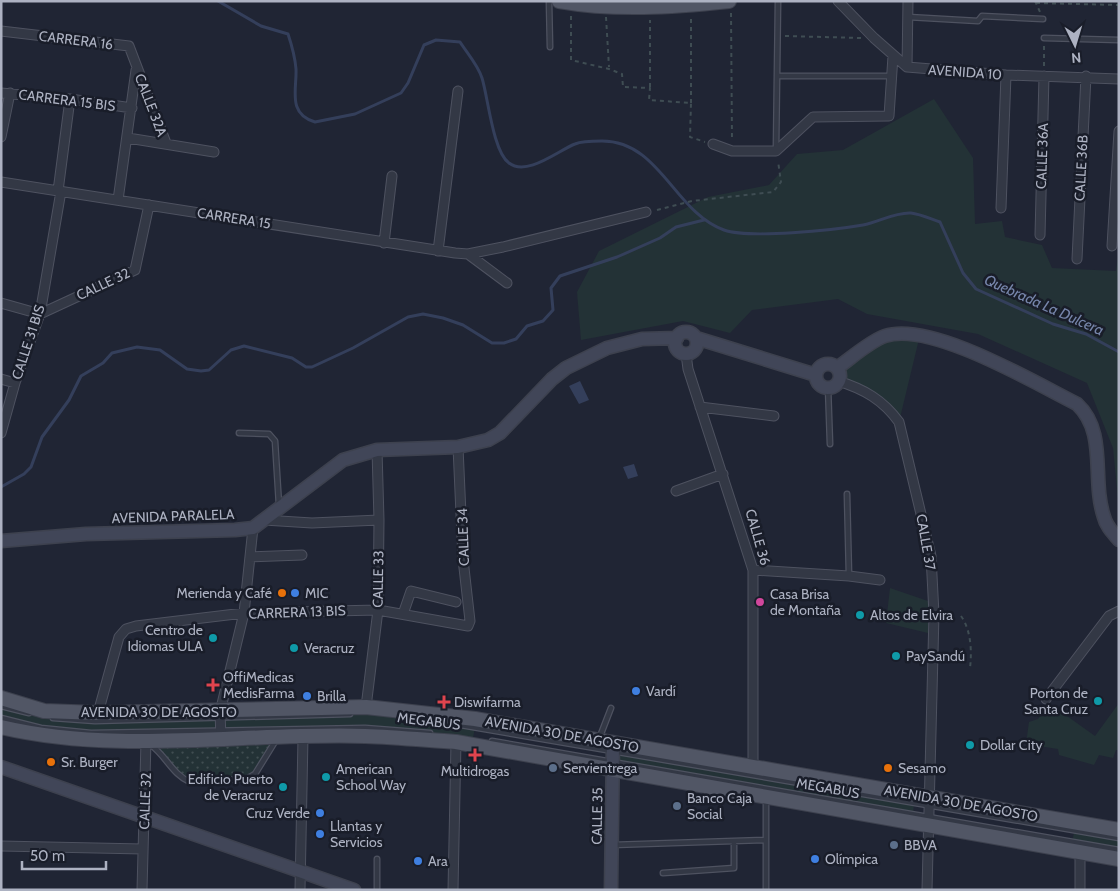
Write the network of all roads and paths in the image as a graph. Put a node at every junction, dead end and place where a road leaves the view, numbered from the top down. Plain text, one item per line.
1 (549, 1) edge
2 (778, 1) edge
3 (838, 1) edge
4 (908, 1) edge
5 (565, 2) edge
6 (1036, 3) dead end
7 (1095, 3) edge
8 (692, 5) junction
9 (1119, 5) edge
10 (730, 6) edge
11 (606, 7) junction
12 (650, 7) junction
13 (908, 17) junction
14 (1043, 19) dead end
15 (1, 31) edge
16 (778, 36) junction
17 (874, 38) junction
18 (1044, 38) dead end
19 (1119, 40) edge
20 (550, 47) dead end
21 (893, 56) junction
22 (136, 67) junction
23 (907, 67) junction
24 (609, 69) junction
25 (1006, 75) junction
26 (777, 76) junction
27 (890, 76) junction
28 (1044, 76) junction
29 (1086, 76) junction
30 (1119, 79) edge
31 (650, 88) junction
32 (458, 91) dead end
33 (5, 93) edge
34 (70, 98) junction
35 (691, 103) junction
36 (132, 108) junction
37 (1119, 130) edge
38 (1, 137) edge
39 (128, 138) junction
40 (166, 143) junction
41 (713, 144) joint
42 (732, 151) junction
43 (776, 151) junction
44 (214, 152) dead end
45 (392, 176) dead end
46 (1, 182) edge
47 (59, 191) junction
48 (118, 200) junction
49 (149, 206) junction
50 (1001, 208) dead end
51 (663, 209) dead end
52 (646, 212) dead end
53 (1040, 235) dead end
54 (384, 244) junction
55 (1112, 246) dead end
56 (438, 250) junction
57 (468, 254) junction
58 (1077, 259) dead end
59 (507, 283) dead end
60 (1, 303) edge
61 (40, 314) junction
62 (677, 338) junction
63 (696, 338) junction
64 (686, 354) junction
65 (816, 374) junction
66 (1, 379) edge
67 (834, 379) junction
68 (15, 383) junction
69 (700, 407) junction
70 (774, 416) dead end
71 (1, 433) edge
72 (239, 433) dead end
73 (830, 444) dead end
74 (458, 447) junction
75 (377, 450) junction
76 (723, 474) junction
77 (676, 491) dead end
78 (848, 494) dead end
79 (279, 509) junction
80 (264, 520) junction
81 (379, 520) junction
82 (253, 528) junction
83 (1119, 540) edge
84 (1, 542) edge
85 (302, 555) dead end
86 (250, 557) junction
87 (753, 570) junction
88 (849, 576) junction
89 (880, 580) dead end
90 (456, 602) dead end
91 (378, 610) junction
92 (1119, 611) edge
93 (244, 613) junction
94 (403, 614) junction
95 (961, 616) dead end
96 (468, 626) joint
97 (970, 668) dead end
98 (1, 698) edge
99 (1046, 699) dead end
100 (1, 706) edge
101 (611, 708) dead end
102 (366, 712) junction
103 (98, 714) junction
104 (34, 715) dead end
105 (220, 716) junction
106 (43, 717) dead end
107 (1, 718) edge
108 (448, 723) dead end
109 (1, 727) edge
110 (438, 734) dead end
111 (221, 735) junction
112 (303, 737) junction
113 (278, 738) junction
114 (473, 738) dead end
115 (456, 739) junction
116 (482, 740) dead end
117 (146, 741) junction
118 (610, 753) junction
119 (753, 766) junction
120 (1, 767) edge
121 (766, 797) junction
122 (929, 802) junction
123 (145, 818) junction
124 (929, 822) junction
125 (1119, 830) edge
126 (1119, 838) edge
127 (766, 840) junction
128 (734, 841) junction
129 (612, 845) junction
130 (1, 846) edge
131 (143, 849) junction
132 (1119, 850) edge
133 (1080, 854) junction
134 (377, 859) dead end
135 (1119, 859) edge
136 (301, 870) junction
137 (663, 873) dead end
138 (142, 890) edge
139 (300, 890) edge
140 (354, 890) edge
141 (377, 890) edge
142 (453, 890) edge
143 (611, 890) edge
144 (766, 890) edge
145 (927, 890) edge
146 (1080, 890) edge

1 - 20 lane
2 - 16 lane
3 - 17 street
4 - 13 street
5 - 11 main road
5 - 24 path
6 - 7 path
7 - 9 path
8 - 10 main road
8 - 12 main road
8 - 35 path
10 - 42 path
11 - 12 main road
11 - 24 path
12 - 31 path
13 - 14 lane
13 - 23 street
15 - 22 street, CARRERA 16
16 - 17 path
16 - 26 lane
17 - 21 street
18 - 19 lane
21 - 23 street
21 - 27 street
22 - 36 street
22 - 40 street, CALLE 32A
23 - 25 street, AVENIDA 10
24 - 31 path
25 - 28 street, AVENIDA 10
25 - 50 street
26 - 27 lane
26 - 43 lane
27 - 43 street
28 - 29 street, AVENIDA 10
28 - 53 street, CALLE 36A
29 - 30 street, AVENIDA 10
29 - 58 street, CALLE 36B
31 - 35 path
32 - 56 street
33 - 34 street, CARRERA 15 BIS
33 - 38 street
34 - 36 street, CARRERA 15 BIS
34 - 47 street, CALLE 31 BIS
35 - 41 path
36 - 39 street
37 - 55 street
39 - 40 street, CALLE 32A
39 - 48 street
40 - 44 street, CALLE 32A
41 - 42 street
42 - 43 street
43 - 51 path
45 - 54 street
46 - 47 street, CARRERA 15
47 - 48 street, CARRERA 15
47 - 61 street, CALLE 31 BIS
48 - 49 street, CARRERA 15
49 - 54 street, CARRERA 15
49 - 61 street, CALLE 32
52 - 57 street, CARRERA 15
54 - 56 street, CARRERA 15
56 - 57 street, CARRERA 15
57 - 59 street, CARRERA 15
60 - 61 street
61 - 68 street, CALLE 31 BIS
62 - 63 main road
62 - 64 main road
62 - 74 main road, AVENIDA PARALELA
63 - 64 main road
63 - 65 main road
64 - 69 street, CALLE 36
65 - 67 main road
65 - 67 main road
66 - 68 street
67 - 73 lane
67 - 83 main road
67 - 122 street, CALLE 37
68 - 71 street, CALLE 31 BIS
69 - 70 street
69 - 76 street, CALLE 36
72 - 79 lane
74 - 75 main road, AVENIDA PARALELA
74 - 96 street, CALLE 34
75 - 79 main road, AVENIDA PARALELA
75 - 81 street, CALLE 33
76 - 77 street
76 - 87 street, CALLE 36
78 - 88 lane
79 - 80 main road, AVENIDA PARALELA
80 - 81 street
80 - 82 main road, AVENIDA PARALELA
81 - 91 street, CALLE 33
82 - 84 main road, AVENIDA PARALELA
82 - 86 street
85 - 86 street
86 - 93 street
87 - 88 street
87 - 119 street, CALLE 36
88 - 89 street
90 - 94 street
91 - 93 street, CARRERA 13 BIS
91 - 94 street, CARRERA 13 BIS
91 - 102 street, CALLE 33
92 - 99 street
93 - 103 street, CARRERA 13 BIS
93 - 105 street
94 - 96 street, CARRERA 13 BIS
95 - 97 path
98 - 103 main road, AVENIDA 30 DE AGOSTO
100 - 104 lane
101 - 118 lane
102 - 105 main road, AVENIDA 30 DE AGOSTO
102 - 118 main road, AVENIDA 30 DE AGOSTO
103 - 105 main road, AVENIDA 30 DE AGOSTO
105 - 106 lane
105 - 111 street
107 - 111 lane, MEGABUS
108 - 118 lane, MEGABUS
109 - 117 main road, AVENIDA 30 DE AGOSTO
110 - 111 lane, MEGABUS
111 - 113 main road, AVENIDA 30 DE AGOSTO
111 - 117 main road, AVENIDA 30 DE AGOSTO
112 - 113 main road, AVENIDA 30 DE AGOSTO
112 - 115 main road, AVENIDA 30 DE AGOSTO
112 - 136 street
113 - 117 lane
114 - 115 lane, MEGABUS
115 - 118 main road, AVENIDA 30 DE AGOSTO
115 - 142 street
116 - 118 lane, MEGABUS
117 - 123 street, CALLE 32
118 - 119 main road, AVENIDA 30 DE AGOSTO
118 - 121 main road, AVENIDA 30 DE AGOSTO
118 - 122 lane, MEGABUS
118 - 124 lane, MEGABUS
118 - 129 main road, CALLE 35
119 - 122 main road, AVENIDA 30 DE AGOSTO
120 - 123 main road
121 - 124 main road, AVENIDA 30 DE AGOSTO
121 - 127 lane
122 - 124 street, CALLE 37
122 - 125 main road, AVENIDA 30 DE AGOSTO
122 - 126 lane, MEGABUS
123 - 131 street, CALLE 32
123 - 136 main road
124 - 132 lane, MEGABUS
124 - 133 main road, AVENIDA 30 DE AGOSTO
124 - 145 street, CALLE 37
127 - 128 lane
127 - 144 lane
128 - 129 lane
128 - 137 lane
129 - 143 main road, CALLE 35
130 - 131 street
131 - 138 street, CALLE 32
133 - 135 main road, AVENIDA 30 DE AGOSTO
133 - 146 street
134 - 141 lane
136 - 139 street
136 - 140 main road

